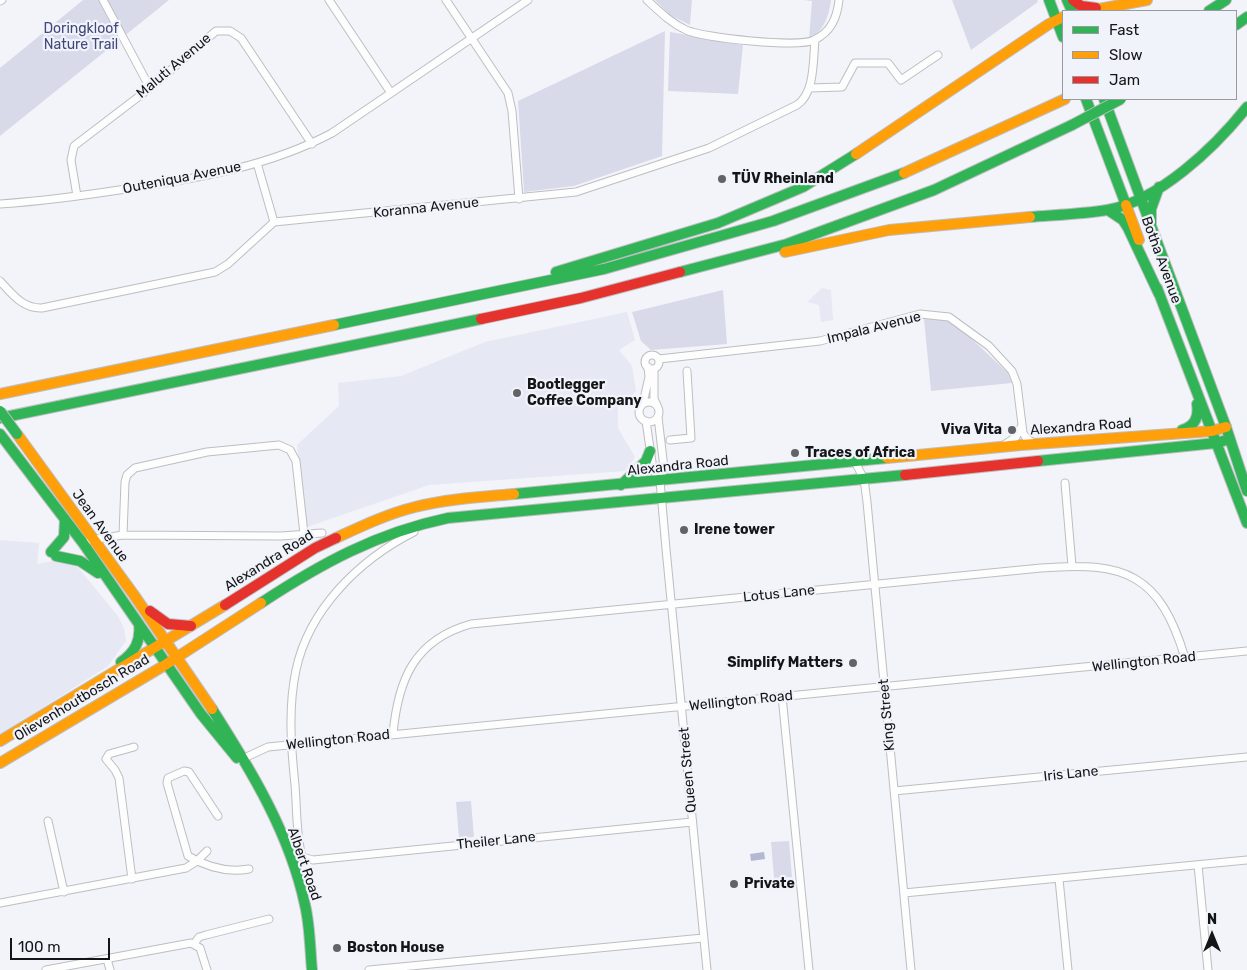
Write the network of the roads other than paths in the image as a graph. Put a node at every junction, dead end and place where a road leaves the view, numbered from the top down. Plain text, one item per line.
1 (102, 0) edge
2 (329, 0) edge
3 (446, 0) edge
4 (528, 0) edge
5 (647, 0) edge
6 (838, 0) edge
7 (1050, 0) edge
8 (1073, 0) edge
9 (1147, 0) edge
10 (1226, 0) edge
11 (1103, 8) junction
12 (1093, 10) edge
13 (1211, 10) edge
14 (1060, 18) edge
15 (1062, 31) edge
16 (471, 38) junction
17 (815, 40) junction
18 (938, 54) dead end
19 (150, 88) junction
20 (809, 88) junction
21 (391, 93) junction
22 (1063, 100) edge
23 (1086, 100) edge
24 (1104, 100) edge
25 (1119, 100) edge
26 (1247, 108) edge
27 (312, 144) junction
28 (257, 163) junction
29 (1159, 187) junction
30 (77, 196) junction
31 (519, 199) junction
32 (1141, 199) junction
33 (0, 204) edge
34 (1126, 205) junction
35 (1108, 210) junction
36 (274, 222) junction
37 (1151, 228) junction
38 (0, 281) edge
39 (646, 282) junction
40 (1159, 294) junction
41 (472, 296) junction
42 (659, 359) junction
43 (651, 368) junction
44 (687, 371) dead end
45 (1189, 376) junction
46 (0, 394) edge
47 (643, 403) junction
48 (657, 405) junction
49 (0, 411) edge
50 (658, 417) junction
51 (0, 418) edge
52 (646, 421) junction
53 (1021, 426) junction
54 (1226, 427) junction
55 (1212, 431) junction
56 (1146, 436) junction
57 (2, 437) edge
58 (1096, 439) junction
59 (1230, 439) junction
60 (670, 440) dead end
61 (1216, 442) junction
62 (1036, 444) junction
63 (999, 447) junction
64 (650, 451) junction
65 (1131, 451) junction
66 (855, 462) junction
67 (864, 479) junction
68 (660, 481) junction
69 (1064, 483) dead end
70 (620, 485) junction
71 (1247, 491) edge
72 (661, 496) junction
73 (64, 519) junction
74 (1247, 523) edge
75 (414, 532) dead end
76 (322, 533) dead end
77 (304, 534) junction
78 (123, 535) junction
79 (88, 541) junction
80 (1072, 566) junction
81 (108, 582) junction
82 (875, 584) junction
83 (127, 586) junction
84 (671, 604) junction
85 (139, 624) junction
86 (192, 626) junction
87 (167, 641) junction
88 (156, 647) junction
89 (1247, 651) edge
90 (178, 657) junction
91 (1185, 658) junction
92 (166, 664) junction
93 (885, 686) junction
94 (74, 696) junction
95 (782, 696) junction
96 (683, 707) junction
97 (393, 734) junction
98 (0, 740) edge
99 (291, 745) junction
100 (134, 747) dead end
101 (1247, 757) edge
102 (241, 759) junction
103 (0, 763) edge
104 (894, 791) junction
105 (218, 816) dead end
106 (48, 821) dead end
107 (692, 822) junction
108 (207, 850) dead end
109 (301, 854) joint
110 (1247, 860) edge
111 (198, 861) junction
112 (1198, 866) junction
113 (249, 869) dead end
114 (132, 879) junction
115 (1059, 879) junction
116 (64, 892) junction
117 (904, 893) junction
118 (0, 903) edge
119 (269, 919) dead end
120 (704, 938) junction
121 (194, 944) junction
122 (107, 959) junction
123 (46, 970) edge
124 (110, 970) edge
125 (207, 970) edge
126 (312, 970) edge
127 (370, 970) edge
128 (707, 970) edge
129 (809, 970) edge
130 (911, 970) edge
131 (1068, 970) edge
132 (1208, 970) edge

1 - 19 street
2 - 21 street
3 - 16 street
4 - 16 street, Outeniqua Avenue
5 - 17 street
6 - 17 street
7 - 14 main road
8 - 11 main road
9 - 11 main road
10 - 13 main road
11 - 12 main road
14 - 15 main road
14 - 41 main road
16 - 21 street, Outeniqua Avenue
16 - 31 street
17 - 20 street
18 - 20 street
19 - 27 street, Maluti Avenue
19 - 30 street, Maluti Avenue
20 - 31 street, Koranna Avenue
21 - 27 street, Outeniqua Avenue
22 - 41 main road
23 - 34 main road, Botha Avenue
24 - 32 main road, Botha Avenue
25 - 39 main road, bridge
26 - 29 main road
27 - 28 street, Outeniqua Avenue
28 - 30 street, Outeniqua Avenue
28 - 36 street
29 - 32 main road
29 - 37 main road
30 - 33 street, Outeniqua Avenue
31 - 36 street, Koranna Avenue
32 - 34 main road
32 - 37 main road, Botha Avenue
34 - 35 main road
34 - 40 main road, Botha Avenue
35 - 39 main road
35 - 40 main road
36 - 38 street
37 - 54 main road, Botha Avenue
39 - 51 main road
40 - 45 main road, Botha Avenue
41 - 46 main road
42 - 43 street
42 - 43 street
42 - 53 street, Impala Avenue
43 - 47 street
43 - 48 street
44 - 60 street
45 - 55 main road, Botha Avenue
45 - 56 main road
47 - 48 street
47 - 52 street
48 - 50 street
49 - 79 main road, Jean Avenue, bridge
50 - 52 street
50 - 68 street
52 - 64 street
53 - 62 street
53 - 63 street
54 - 55 main road, Alexandra Road
54 - 59 main road, Botha Avenue
55 - 56 main road, Alexandra Road
55 - 61 main road, Botha Avenue
56 - 58 main road, Alexandra Road
57 - 73 main road, Jean Avenue
58 - 62 main road, Alexandra Road
58 - 65 main road
59 - 61 main road, Alexandra Road
59 - 71 main road, Botha Avenue
61 - 65 main road, Alexandra Road
61 - 74 main road, Botha Avenue
62 - 63 main road, Alexandra Road
63 - 66 main road, Alexandra Road
64 - 68 street
64 - 70 main road
65 - 67 main road, Alexandra Road
66 - 67 street, King Street
66 - 68 main road, Alexandra Road
67 - 72 main road, Alexandra Road
67 - 82 street, King Street
68 - 70 main road, Alexandra Road
68 - 72 street, Queen Street
69 - 80 street
70 - 86 main road, Alexandra Road
72 - 84 street, Queen Street
72 - 90 main road, Alexandra Road
73 - 79 main road, Jean Avenue
73 - 81 main road
75 - 99 street
76 - 77 street, Alexandra Road
77 - 78 street, Alexandra Road
77 - 78 street
78 - 79 street, Alexandra Road
79 - 81 main road, Jean Avenue
79 - 83 main road, Jean Avenue
80 - 82 street, Lotus Lane
80 - 91 street, Lotus Lane
81 - 85 main road, Jean Avenue
82 - 84 street, Lotus Lane
82 - 93 street, King Street
83 - 86 main road
83 - 87 main road, Jean Avenue
84 - 96 street, Queen Street
84 - 97 street, Lotus Lane
85 - 88 main road, Jean Avenue
85 - 94 main road
86 - 87 main road, Alexandra Road
87 - 88 main road, Olievenhoutbosch Road
87 - 90 main road, Jean Avenue
88 - 92 main road, Jean Avenue
88 - 94 main road, Olievenhoutbosch Road
89 - 91 street, Wellington Road
90 - 92 main road, Olievenhoutbosch Road
90 - 102 main road, Albert Road
91 - 93 street, Wellington Road
92 - 102 main road, Albert Road
92 - 103 main road, Olievenhoutbosch Road
93 - 95 street, Wellington Road
93 - 104 street, King Street
94 - 98 main road, Olievenhoutbosch Road
95 - 96 street, Wellington Road
95 - 129 street
96 - 97 street, Wellington Road
96 - 107 street, Queen Street
97 - 99 street, Wellington Road
99 - 102 street, Wellington Road
99 - 109 street, Albert Road
100 - 114 street
101 - 104 street, Iris Lane
102 - 126 main road, Albert Road
104 - 117 street, King Street
105 - 111 street
106 - 116 street
107 - 109 street, Theiler Lane
107 - 120 street, Queen Street
108 - 111 street
110 - 112 street
111 - 113 street
111 - 114 street
112 - 115 street
112 - 132 street
114 - 116 street
115 - 117 street
115 - 131 street
116 - 118 street
117 - 130 street, King Street
119 - 121 street
120 - 127 street
120 - 128 street, Queen Street
121 - 122 street
121 - 125 street
122 - 123 street
122 - 124 street

